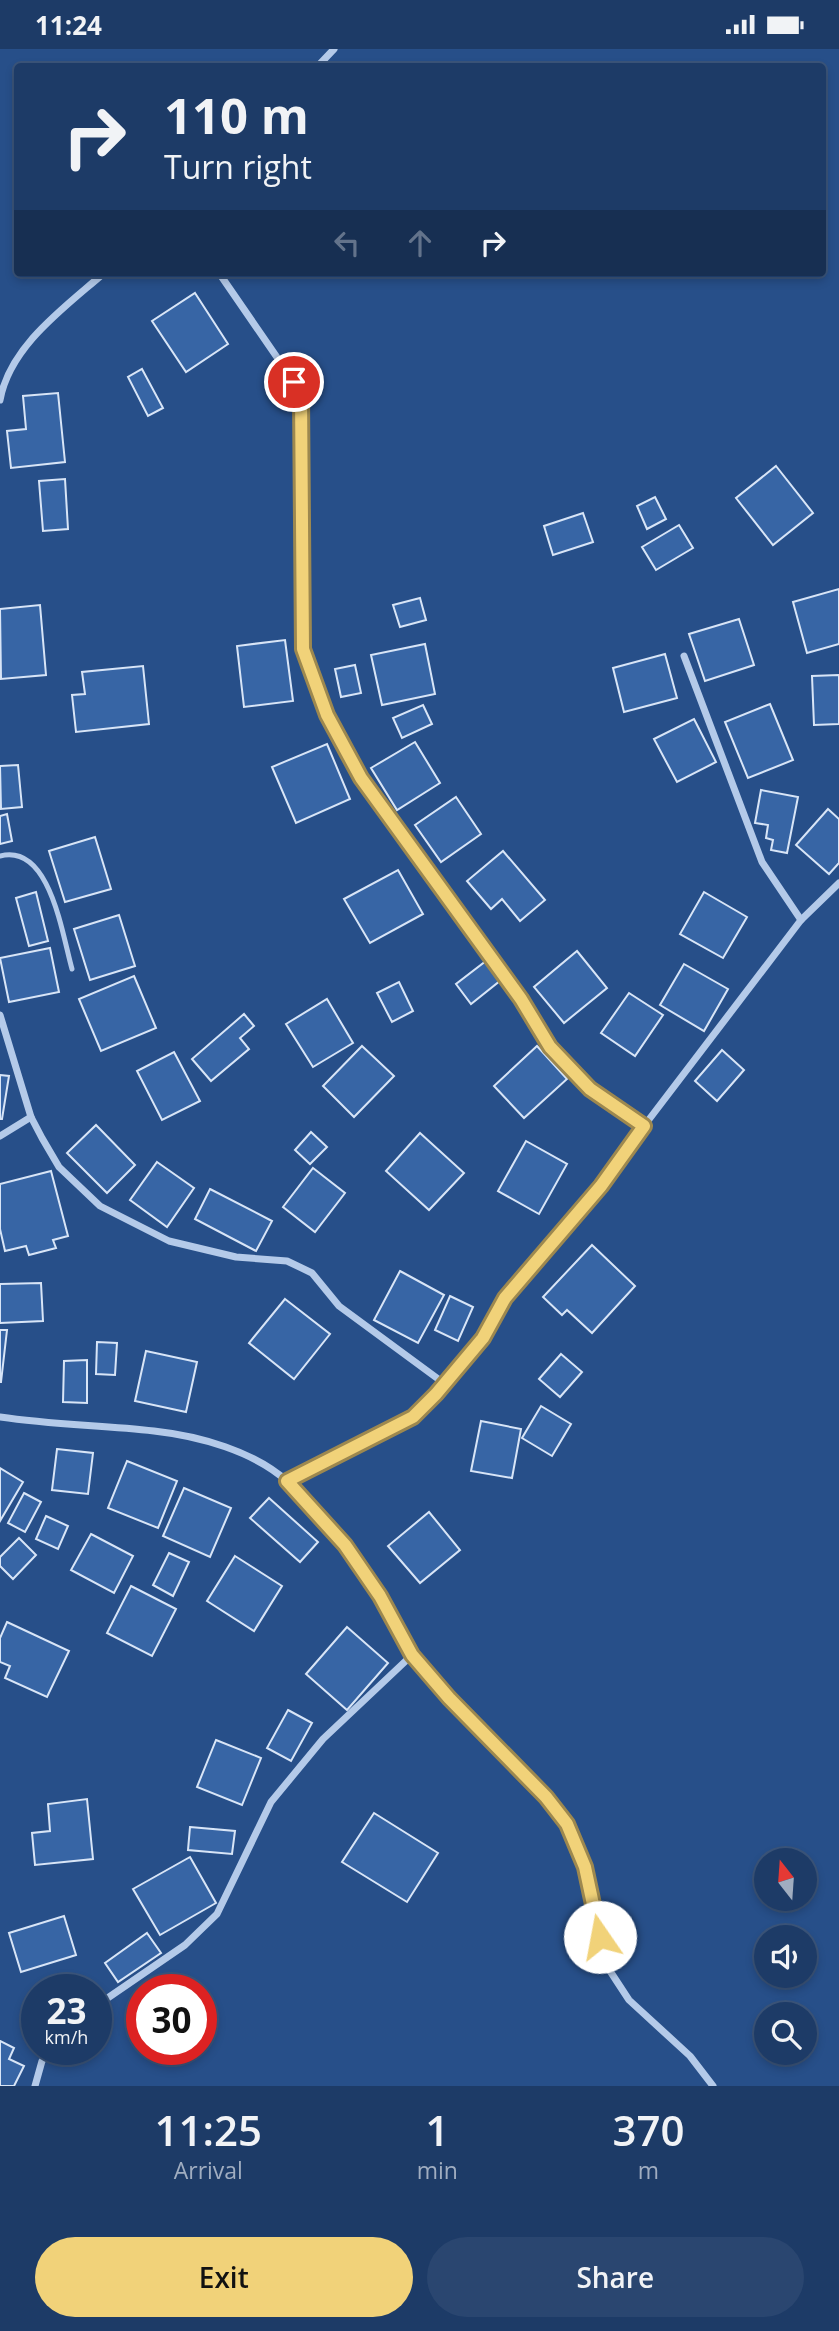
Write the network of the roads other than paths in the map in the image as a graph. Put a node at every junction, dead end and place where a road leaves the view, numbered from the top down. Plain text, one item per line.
1 (334, 49) edge
2 (321, 63) edge
3 (99, 277) edge
4 (222, 277) edge
5 (0, 400) edge
6 (684, 656) dead end
7 (0, 856) edge
8 (839, 883) edge
9 (802, 920) junction
10 (72, 969) dead end
11 (0, 1015) edge
12 (31, 1117) junction
13 (644, 1126) junction
14 (0, 1136) edge
15 (445, 1384) junction
16 (0, 1417) edge
17 (287, 1481) junction
18 (412, 1655) junction
19 (112, 1996) edge
20 (41, 2065) edge
21 (35, 2086) edge
22 (713, 2086) edge

1 - 2 street
3 - 5 street
4 - 13 street
6 - 9 street
7 - 10 lane
8 - 9 street
9 - 13 street
11 - 12 street
12 - 14 street
12 - 15 street
13 - 15 street
15 - 17 street
16 - 17 street
17 - 18 street
18 - 19 street
18 - 22 street
20 - 21 street

